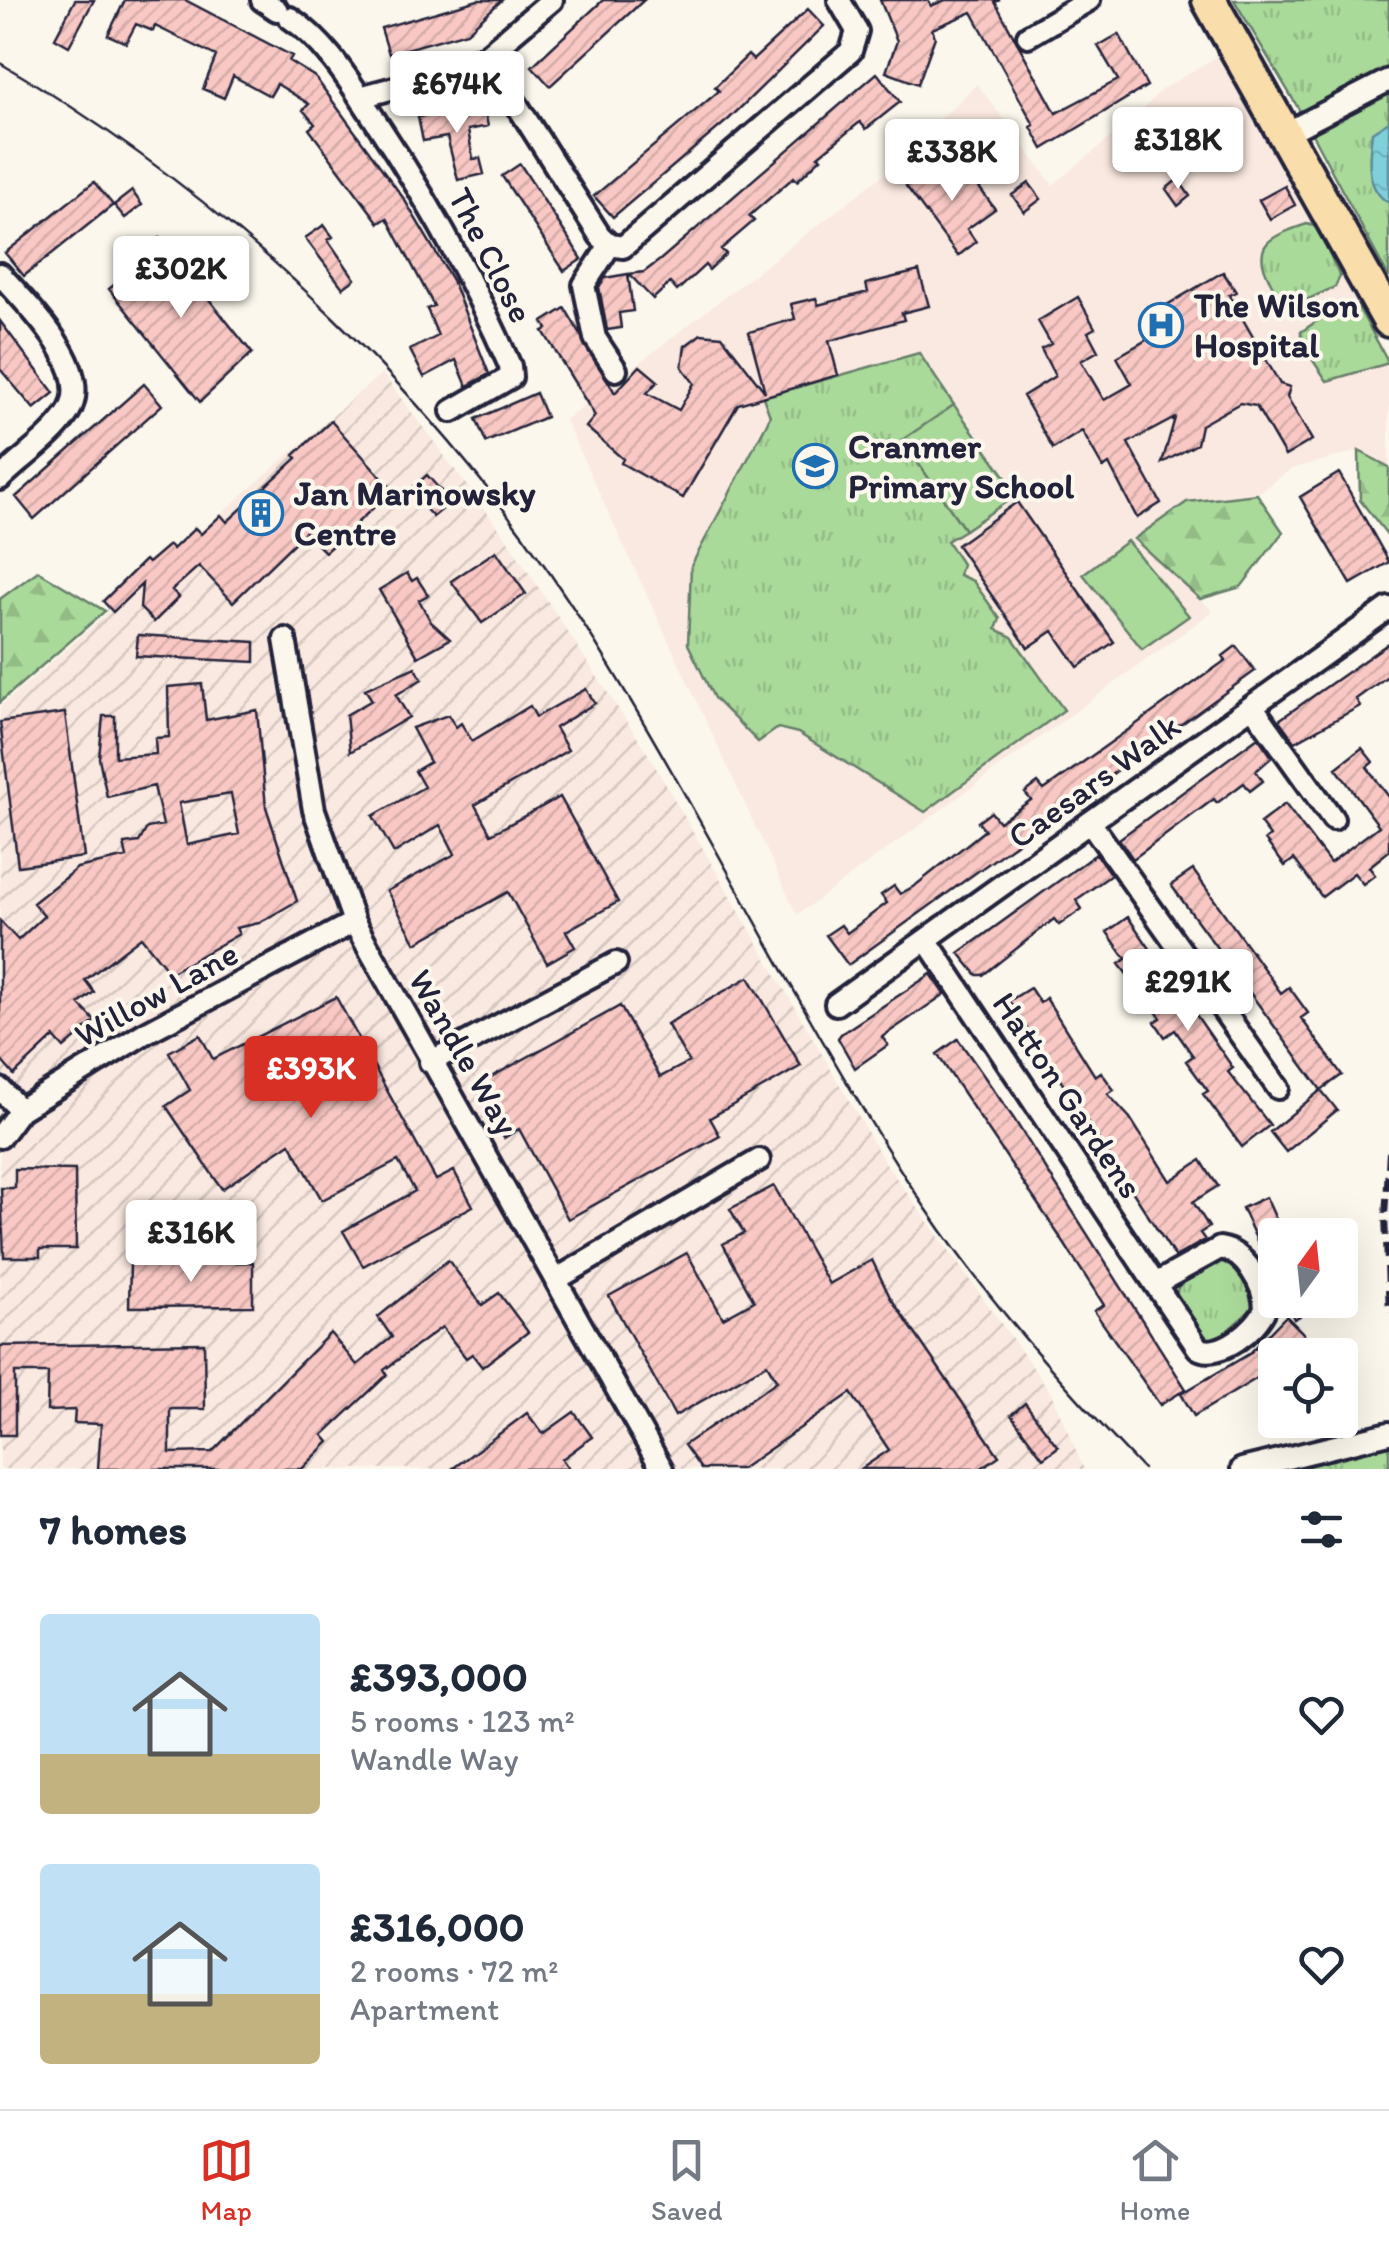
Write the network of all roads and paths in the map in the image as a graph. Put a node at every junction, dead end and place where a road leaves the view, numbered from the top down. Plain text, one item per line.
1 (552, 0) edge
2 (839, 0) edge
3 (1089, 0) edge
4 (1210, 0) edge
5 (276, 9) edge
6 (1028, 36) dead end
7 (486, 56) junction
8 (1389, 80) edge
9 (360, 98) junction
10 (1284, 134) junction
11 (610, 245) junction
12 (0, 274) edge
13 (1389, 320) edge
14 (616, 370) dead end
15 (452, 412) dead end
16 (0, 479) edge
17 (1389, 608) edge
18 (285, 639) dead end
19 (1253, 707) junction
20 (1333, 819) dead end
21 (1090, 822) junction
22 (354, 922) junction
23 (928, 941) junction
24 (616, 963) dead end
25 (836, 1004) dead end
26 (430, 1062) junction
27 (0, 1088) edge
28 (1278, 1088) dead end
29 (20, 1110) junction
30 (0, 1138) edge
31 (759, 1160) dead end
32 (557, 1278) junction
33 (1155, 1284) junction
34 (1389, 1434) edge
35 (662, 1469) edge
36 (1242, 1469) edge

1 - 7 street
2 - 11 street
3 - 6 street
4 - 10 main road
5 - 9 street, The Close
7 - 9 street
7 - 11 street
8 - 10 street
9 - 15 street, The Close
10 - 13 main road
11 - 14 street
12 - 16 street
17 - 19 street, Caesars Walk
18 - 22 street, Wandle Way
19 - 20 street
19 - 21 street, Caesars Walk
21 - 23 street, Caesars Walk
21 - 28 street
22 - 26 street, Wandle Way
22 - 29 street, Willow Lane
23 - 25 street, Caesars Walk
23 - 33 street, Hatton Gardens
24 - 26 street
26 - 32 street, Wandle Way
27 - 29 street
29 - 30 street, Willow Lane
31 - 32 street
32 - 35 street, Wandle Way
33 - 33 street, Hatton Gardens
34 - 36 street

